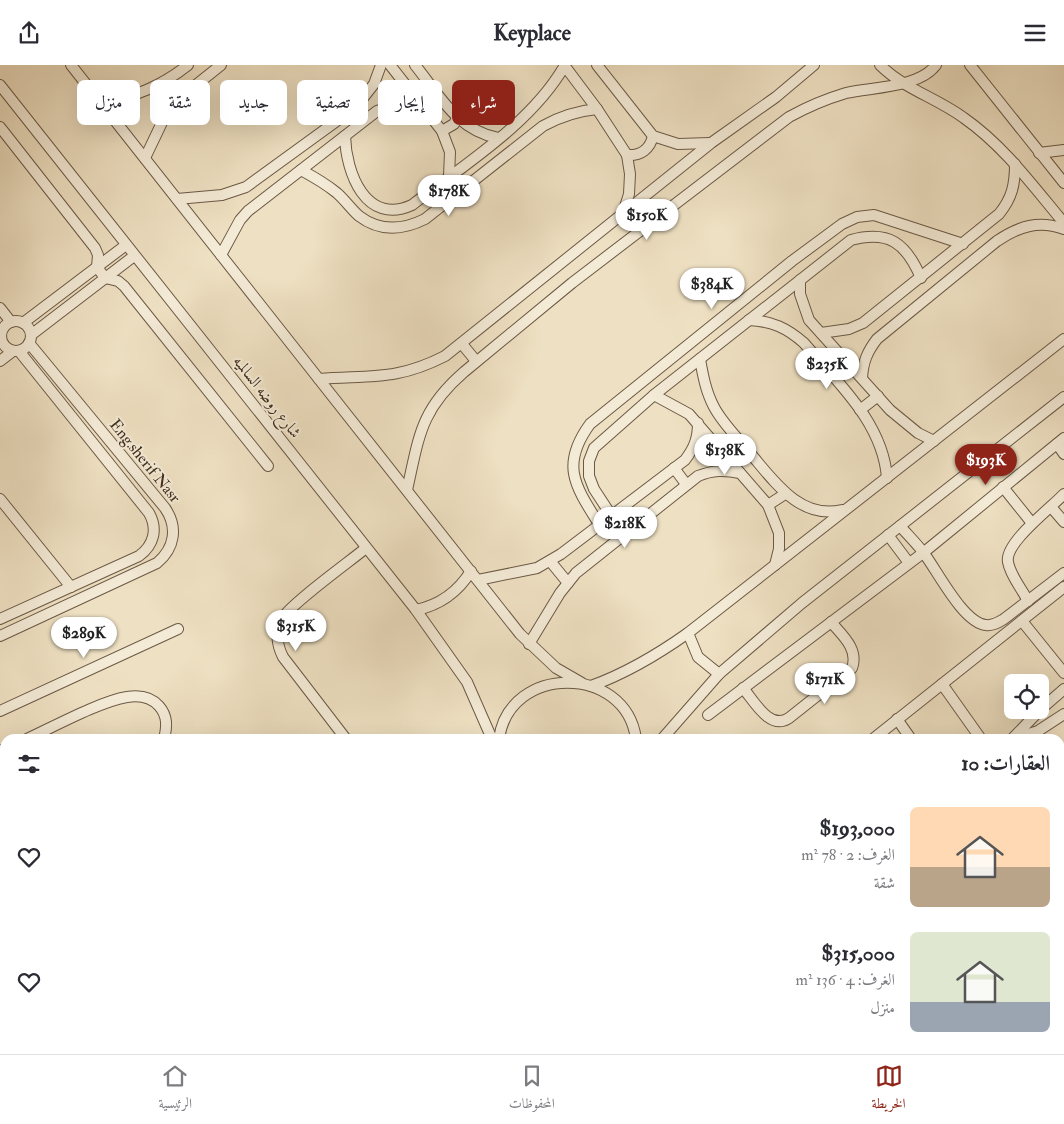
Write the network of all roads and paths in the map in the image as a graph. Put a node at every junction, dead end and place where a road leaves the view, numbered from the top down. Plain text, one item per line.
1 (71, 65) edge
2 (188, 65) edge
3 (221, 65) edge
4 (381, 65) edge
5 (390, 65) edge
6 (415, 65) edge
7 (564, 65) edge
8 (597, 65) edge
9 (814, 65) edge
10 (880, 65) edge
11 (936, 65) edge
12 (970, 65) edge
13 (83, 80) edge
14 (168, 80) edge
15 (202, 80) edge
16 (402, 80) edge
17 (903, 83) junction
18 (0, 85) edge
19 (368, 92) edge
20 (597, 109) junction
21 (532, 111) junction
22 (452, 112) edge
23 (119, 125) edge
24 (161, 125) edge
25 (331, 125) edge
26 (358, 125) edge
27 (437, 125) edge
28 (452, 125) edge
29 (467, 125) edge
30 (543, 126) junction
31 (0, 127) edge
32 (442, 131) junction
33 (345, 136) junction
34 (653, 136) junction
35 (498, 138) junction
36 (711, 143) junction
37 (1064, 150) edge
38 (1039, 153) junction
39 (627, 155) junction
40 (145, 158) junction
41 (1015, 164) junction
42 (301, 170) junction
43 (449, 176) junction
44 (1064, 183) edge
45 (177, 199) junction
46 (623, 214) junction
47 (1064, 223) edge
48 (1064, 229) edge
49 (963, 244) junction
50 (126, 245) junction
51 (221, 255) junction
52 (134, 256) junction
53 (97, 267) junction
54 (105, 278) junction
55 (922, 278) junction
56 (800, 280) junction
57 (0, 309) edge
58 (749, 320) junction
59 (10, 322) junction
60 (23, 323) junction
61 (820, 332) junction
62 (1, 336) edge
63 (30, 339) junction
64 (1064, 339) edge
65 (804, 343) junction
66 (462, 344) junction
67 (16, 351) junction
68 (700, 359) junction
69 (0, 361) edge
70 (476, 361) junction
71 (862, 378) junction
72 (319, 379) junction
73 (654, 395) junction
74 (878, 396) junction
75 (1064, 397) edge
76 (860, 410) junction
77 (698, 423) junction
78 (934, 441) junction
79 (1061, 441) edge
80 (1064, 454) edge
81 (268, 466) dead end
82 (674, 468) junction
83 (740, 473) junction
84 (887, 477) junction
85 (686, 484) junction
86 (1003, 487) junction
87 (407, 490) junction
88 (1064, 493) edge
89 (785, 494) junction
90 (0, 499) edge
91 (768, 505) junction
92 (1052, 508) junction
93 (846, 510) junction
94 (611, 515) junction
95 (1031, 522) junction
96 (1064, 522) edge
97 (599, 524) junction
98 (900, 525) junction
99 (888, 535) junction
100 (366, 548) junction
101 (923, 553) junction
102 (550, 561) junction
103 (909, 563) junction
104 (471, 571) junction
105 (765, 573) junction
106 (1064, 573) edge
107 (478, 580) junction
108 (568, 583) junction
109 (71, 587) junction
110 (1064, 587) edge
111 (1028, 601) junction
112 (416, 610) junction
113 (0, 620) edge
114 (1022, 621) junction
115 (831, 622) junction
116 (178, 629) dead end
117 (688, 633) junction
118 (3, 634) edge
119 (529, 645) junction
120 (1064, 673) edge
121 (719, 674) junction
122 (586, 684) junction
123 (942, 684) junction
124 (744, 688) junction
125 (1064, 689) edge
126 (1049, 702) edge
127 (0, 711) edge
128 (1064, 714) edge
129 (708, 715) dead end
130 (897, 719) junction
131 (1032, 719) edge
132 (38, 734) edge
133 (165, 734) edge
134 (342, 734) edge
135 (490, 734) edge
136 (501, 734) edge
137 (634, 734) edge
138 (666, 734) edge
139 (879, 734) edge
140 (908, 734) edge
141 (977, 734) edge
142 (1018, 734) edge
143 (1029, 734) edge

1 - 13 street
2 - 14 street
3 - 15 street
4 - 19 street
5 - 16 street
6 - 22 street
7 - 20 street
7 - 21 street
8 - 34 street
9 - 36 street
10 - 17 street
11 - 17 street
12 - 38 street
17 - 41 street
17 - 70 street
18 - 50 street, شارع روضه السالميه
20 - 30 street
20 - 39 street
21 - 30 street
21 - 35 street
23 - 40 street
24 - 40 street
25 - 45 street
26 - 33 street
27 - 32 street
28 - 32 street
29 - 35 street
30 - 42 street
31 - 53 street
32 - 43 street
33 - 42 street
33 - 43 street
34 - 36 street
34 - 39 street
35 - 43 street
36 - 46 street
37 - 38 street
38 - 44 street
39 - 46 street
40 - 45 street
41 - 47 street
41 - 49 street
42 - 51 street
45 - 51 street
46 - 66 street
48 - 71 street
49 - 55 street
49 - 97 street
50 - 52 street, شارع روضه السالميه
50 - 53 street
51 - 72 street
52 - 54 street
52 - 100 street, شارع روضه السالميه
53 - 54 street
53 - 60 street
54 - 63 street
54 - 81 street
55 - 56 street
55 - 61 street
56 - 58 street
56 - 61 street
57 - 59 street
58 - 65 street
58 - 68 street
59 - 60 street
59 - 62 street
60 - 63 street
61 - 65 street
61 - 71 street
62 - 67 street
63 - 67 street
63 - 118 street, Eng.sherif Nasr
64 - 78 street
65 - 76 street
66 - 70 street
66 - 72 street
67 - 69 street
67 - 109 street
68 - 73 street
68 - 89 street
70 - 87 street
71 - 74 street
72 - 87 street
73 - 77 street
73 - 94 street
74 - 76 street
74 - 78 street
75 - 98 street
76 - 84 street
77 - 82 street
77 - 83 street
78 - 84 street
79 - 80 street
79 - 86 street
82 - 85 street
82 - 94 street
83 - 85 street
83 - 91 street
84 - 93 street
85 - 108 street
86 - 95 street
86 - 101 street
87 - 104 street
88 - 92 street
89 - 91 street
89 - 93 street
90 - 109 street
91 - 105 street
92 - 95 street
92 - 96 street
93 - 105 street
94 - 97 street
95 - 111 street
97 - 102 street
98 - 99 street
98 - 101 street
99 - 103 street
99 - 121 street
100 - 112 street, شارع روضه السالميه
100 - 134 street
101 - 103 street
101 - 111 street
102 - 107 street
102 - 108 street
103 - 115 street
104 - 107 street
104 - 112 street
105 - 117 street
106 - 111 street
107 - 119 street
108 - 119 street
109 - 113 street
110 - 114 street
112 - 135 street, شارع روضه السالميه
113 - 118 street
114 - 120 street
114 - 123 street
115 - 124 street
115 - 124 street
116 - 127 street
117 - 121 street
117 - 122 street
119 - 122 street
121 - 138 street
122 - 136 street
122 - 137 street
123 - 130 street
123 - 141 street
124 - 129 street
125 - 126 street
128 - 143 street
130 - 139 street
130 - 140 street
131 - 142 street
132 - 133 street

